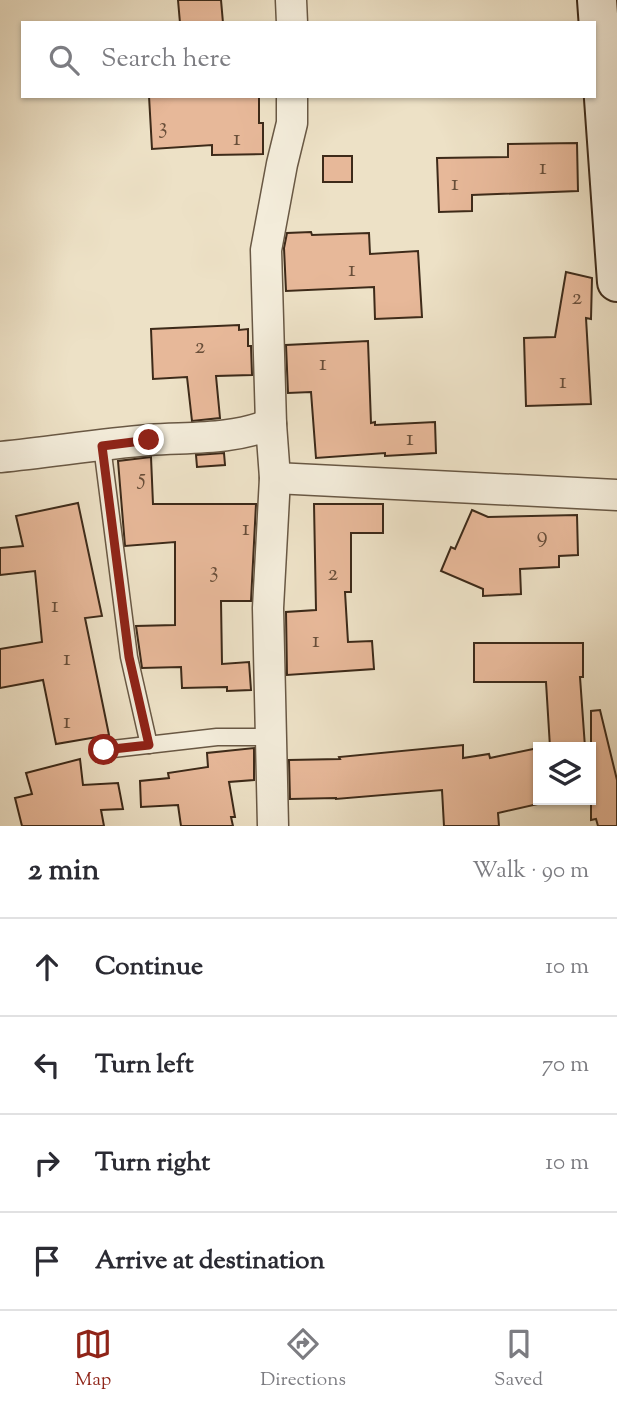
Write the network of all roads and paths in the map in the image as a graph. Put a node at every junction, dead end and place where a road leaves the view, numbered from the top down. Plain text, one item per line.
1 (292, 0) edge
2 (597, 0) edge
3 (292, 21) edge
4 (292, 98) edge
5 (613, 179) edge
6 (617, 282) edge
7 (271, 424) junction
8 (102, 446) junction
9 (0, 457) edge
10 (275, 478) junction
11 (617, 495) edge
12 (271, 737) junction
13 (149, 745) junction
14 (104, 750) dead end
15 (273, 826) edge

1 - 3 street
2 - 5 main road
4 - 7 street
5 - 6 main road
7 - 8 street
7 - 10 street
8 - 9 street
8 - 13 lane
10 - 11 street
10 - 12 street
12 - 13 lane
12 - 15 street
13 - 14 lane

